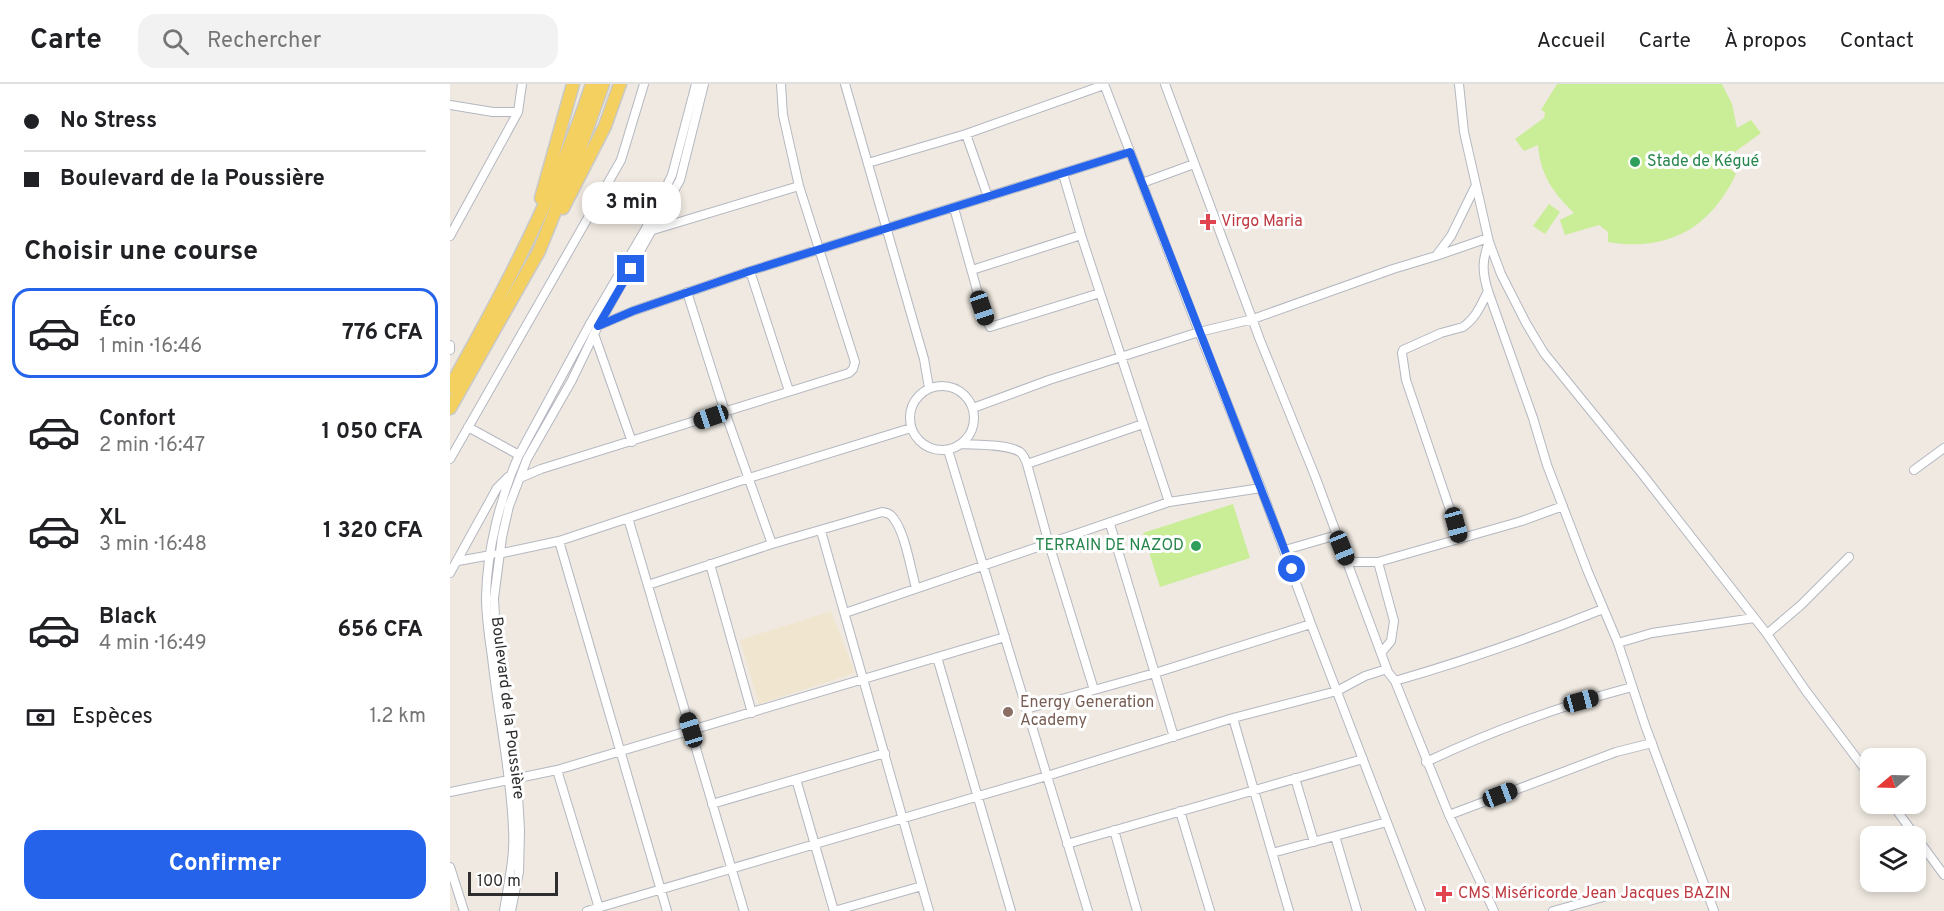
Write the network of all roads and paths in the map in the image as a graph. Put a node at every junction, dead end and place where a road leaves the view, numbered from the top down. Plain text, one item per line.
1 (522, 84) edge
2 (573, 84) edge
3 (592, 84) edge
4 (603, 84) edge
5 (620, 84) edge
6 (644, 84) edge
7 (696, 84) edge
8 (704, 84) edge
9 (781, 84) edge
10 (845, 84) edge
11 (1104, 84) edge
12 (1165, 84) edge
13 (1458, 84) edge
14 (450, 105) edge
15 (590, 108) junction
16 (518, 112) junction
17 (966, 134) junction
18 (1130, 152) junction
19 (868, 163) junction
20 (1194, 164) junction
21 (1063, 174) junction
22 (1142, 183) junction
23 (799, 186) junction
24 (1475, 187) junction
25 (988, 197) junction
26 (954, 208) junction
27 (886, 227) junction
28 (653, 230) junction
29 (1081, 235) junction
30 (450, 236) edge
31 (1488, 240) junction
32 (527, 244) junction
33 (820, 249) junction
34 (539, 251) junction
35 (1436, 256) junction
36 (972, 270) junction
37 (750, 271) junction
38 (1488, 291) junction
39 (687, 292) junction
40 (1100, 293) junction
41 (1252, 319) junction
42 (595, 324) junction
43 (1199, 332) junction
44 (594, 334) junction
45 (450, 345) edge
46 (450, 350) edge
47 (1121, 357) junction
48 (450, 387) edge
49 (929, 388) junction
50 (789, 391) junction
51 (450, 408) edge
52 (973, 408) junction
53 (725, 412) junction
54 (1143, 424) junction
55 (468, 427) junction
56 (911, 428) junction
57 (632, 441) junction
58 (962, 444) junction
59 (1944, 448) edge
60 (948, 450) junction
61 (519, 455) junction
62 (450, 459) edge
63 (1027, 464) junction
64 (1914, 470) dead end
65 (510, 476) junction
66 (520, 478) junction
67 (749, 478) junction
68 (1262, 488) junction
69 (1168, 502) junction
70 (1563, 506) junction
71 (628, 518) junction
72 (1110, 524) junction
73 (821, 531) junction
74 (1337, 535) junction
75 (1460, 539) junction
76 (559, 541) junction
77 (772, 544) junction
78 (1049, 544) junction
79 (1285, 550) junction
80 (494, 554) junction
81 (1849, 557) dead end
82 (458, 561) junction
83 (1348, 562) junction
84 (1377, 562) junction
85 (710, 564) junction
86 (983, 566) junction
87 (450, 573) edge
88 (648, 585) junction
89 (916, 588) junction
90 (1603, 609) junction
91 (845, 613) junction
92 (1754, 618) junction
93 (1311, 624) junction
94 (1767, 634) junction
95 (1005, 637) junction
96 (1618, 643) junction
97 (1381, 653) junction
98 (937, 657) junction
99 (1387, 671) junction
100 (1155, 674) junction
101 (864, 680) junction
102 (1395, 681) junction
103 (1632, 687) junction
104 (1094, 690) junction
105 (1337, 691) junction
106 (1026, 709) junction
107 (752, 712) junction
108 (1233, 718) junction
109 (691, 730) junction
110 (1174, 737) junction
111 (1652, 743) junction
112 (620, 751) junction
113 (885, 753) junction
114 (1363, 759) junction
115 (1426, 762) junction
116 (1860, 763) edge
117 (557, 770) junction
118 (1047, 776) junction
119 (1295, 778) junction
120 (513, 779) junction
121 (796, 779) junction
122 (1254, 790) junction
123 (450, 792) edge
124 (976, 797) junction
125 (712, 804) junction
126 (1180, 811) junction
127 (1899, 814) edge
128 (1449, 815) junction
129 (903, 819) junction
130 (1387, 822) junction
131 (1114, 830) junction
132 (1335, 836) junction
133 (1314, 842) junction
134 (1067, 844) junction
135 (815, 845) junction
136 (1272, 853) junction
137 (450, 867) edge
138 (731, 869) junction
139 (1944, 875) edge
140 (922, 886) junction
141 (661, 891) junction
142 (1607, 896) dead end
143 (599, 908) junction
144 (464, 911) edge
145 (504, 911) edge
146 (511, 911) edge
147 (587, 911) edge
148 (667, 911) edge
149 (744, 911) edge
150 (834, 911) edge
151 (930, 911) edge
152 (1011, 911) edge
153 (1088, 911) edge
154 (1137, 911) edge
155 (1210, 911) edge
156 (1289, 911) edge
157 (1357, 911) edge
158 (1421, 911) edge
159 (1494, 911) edge
160 (1553, 911) edge
161 (1714, 911) edge

1 - 16 street
2 - 32 main road
3 - 15 main road
4 - 15 main road
5 - 34 main road
6 - 55 street
7 - 42 street, Boulevard de la Poussière
8 - 28 street, Boulevard de la Poussière
9 - 23 street
10 - 19 street
11 - 17 street
11 - 18 street
12 - 20 street
13 - 24 street
14 - 16 street
15 - 32 main road
15 - 34 main road
16 - 30 street
17 - 19 street
17 - 25 street
18 - 21 street
18 - 22 street
19 - 27 street
20 - 22 street
20 - 41 street
21 - 25 street
21 - 29 street
22 - 43 street
23 - 28 street
23 - 33 street
24 - 31 street
24 - 35 street
25 - 26 street
26 - 27 street
26 - 36 street
27 - 33 street
27 - 49 street
28 - 42 street, Boulevard de la Poussière
29 - 36 street
29 - 40 street
31 - 35 street
31 - 38 street
31 - 92 street
32 - 48 main road
33 - 37 street
33 - 50 street
34 - 51 main road
35 - 41 street
36 - 40 street
37 - 39 street
37 - 50 street
38 - 70 street
38 - 75 street
39 - 42 street
39 - 53 street
40 - 47 street
41 - 43 street
41 - 74 street
42 - 44 street, Boulevard de la Poussière
42 - 61 street, Boulevard de la Poussière
43 - 47 street
43 - 68 street
44 - 57 street
44 - 66 street, Boulevard de la Poussière
45 - 46 street
47 - 52 street
47 - 54 street
49 - 52 street
49 - 56 street
50 - 53 street
52 - 58 street
53 - 57 street
53 - 67 street
54 - 63 street
54 - 69 street
55 - 61 street
55 - 62 street
56 - 60 street
56 - 67 street
57 - 66 street
58 - 60 street
58 - 63 street
59 - 64 street
60 - 86 street
61 - 65 street, Boulevard de la Poussière
63 - 78 street
65 - 80 street, Boulevard de la Poussière
65 - 82 street
66 - 80 street, Boulevard de la Poussière
67 - 71 street
67 - 77 street
68 - 69 street
68 - 79 street
69 - 72 street
70 - 75 street
70 - 90 street
71 - 76 street
71 - 88 street
72 - 78 street
72 - 100 street
73 - 77 street
73 - 89 street
73 - 91 street
74 - 79 street
74 - 83 street
75 - 84 street
76 - 80 street
76 - 112 street
77 - 85 street
78 - 86 street
78 - 104 street
79 - 93 street
80 - 82 street
80 - 120 street, Boulevard de la Poussière
81 - 94 street
82 - 87 street
83 - 84 street
83 - 97 street
84 - 97 street
85 - 88 street
85 - 107 street
86 - 89 street
86 - 95 street
88 - 109 street
89 - 91 street
90 - 96 street
90 - 102 street
91 - 101 street
92 - 94 street
92 - 96 street
93 - 100 street
93 - 105 street
94 - 116 street
95 - 98 street
95 - 106 street
96 - 103 street
97 - 99 street
98 - 101 street
98 - 124 street
99 - 102 street
99 - 105 street
100 - 104 street
100 - 110 street
101 - 107 street
101 - 113 street
102 - 115 street
103 - 111 street
103 - 115 street
104 - 106 street
105 - 108 street
105 - 114 street
106 - 118 street
107 - 109 street
108 - 110 street
108 - 122 street
109 - 112 street
109 - 125 street
110 - 118 street
111 - 128 street
111 - 161 street
112 - 117 street
112 - 141 street
113 - 121 street
113 - 129 street
114 - 119 street
114 - 130 street
115 - 128 street
117 - 120 street
117 - 143 street
118 - 124 street
118 - 134 street
119 - 122 street
119 - 133 street
120 - 123 street
120 - 145 street, Boulevard de la Poussière
120 - 146 street, Boulevard de la Poussière
121 - 125 street
121 - 135 street
122 - 126 street
122 - 136 street
124 - 129 street
124 - 152 street
125 - 138 street
126 - 131 street
126 - 155 street
127 - 139 street
128 - 159 street
129 - 135 street
129 - 140 street
130 - 132 street
130 - 158 street
131 - 134 street
131 - 154 street
132 - 133 street
132 - 157 street
133 - 136 street
134 - 153 street
135 - 138 street
135 - 150 street
136 - 156 street
137 - 144 street
138 - 141 street
138 - 149 street
140 - 150 street
140 - 151 street
141 - 143 street
141 - 148 street
142 - 160 street
143 - 147 street

